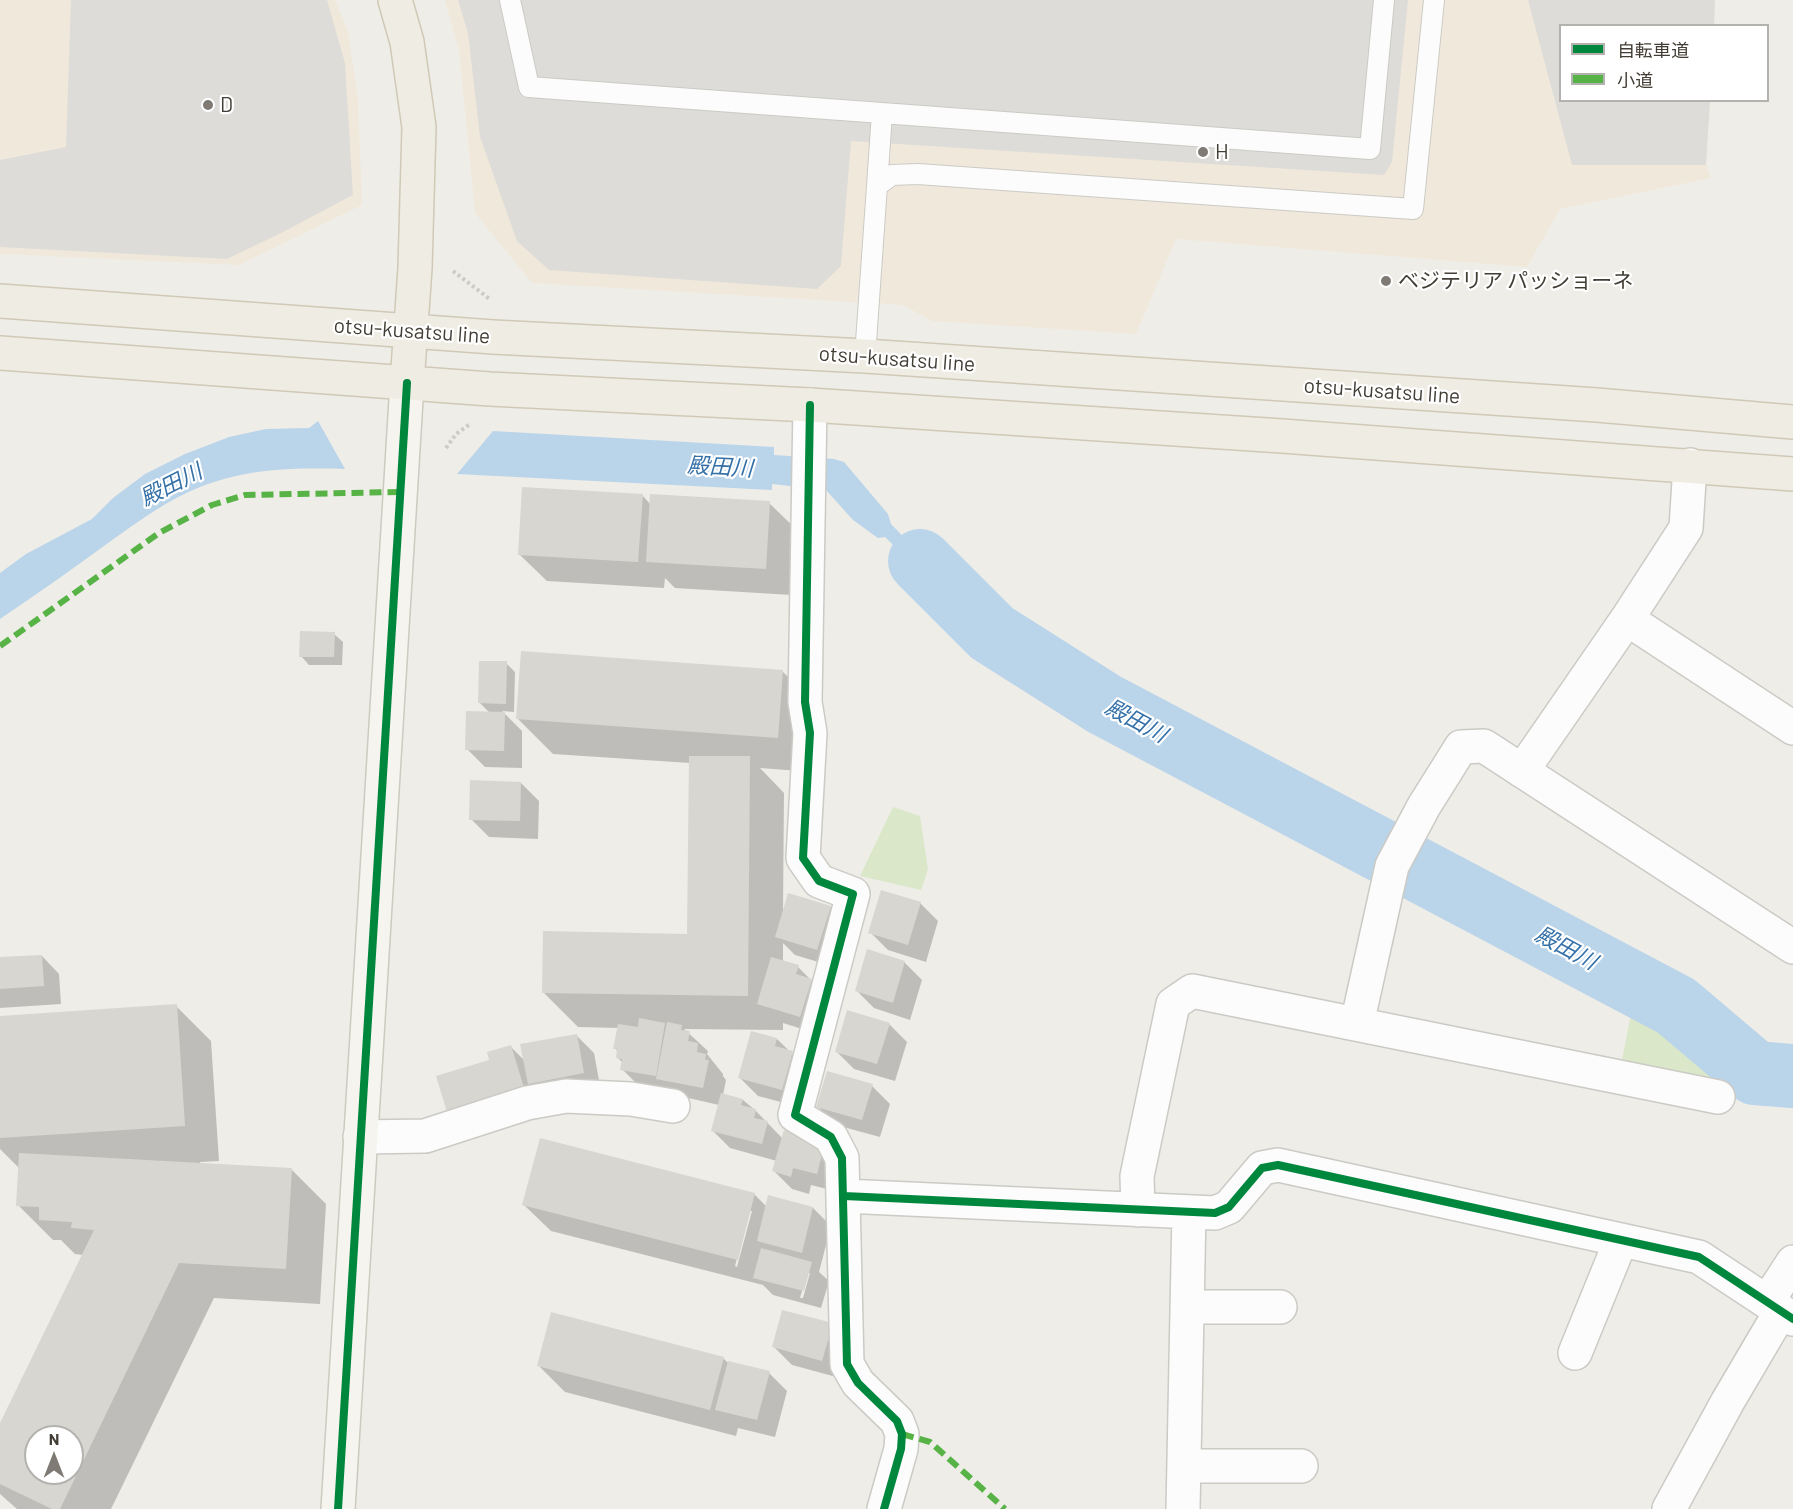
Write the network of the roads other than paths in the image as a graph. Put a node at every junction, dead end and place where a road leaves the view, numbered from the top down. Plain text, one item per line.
1 (395, 0) edge
2 (510, 0) edge
3 (1384, 0) edge
4 (1434, 0) edge
5 (882, 113) junction
6 (877, 186) junction
7 (0, 301) edge
8 (410, 331) junction
9 (0, 353) edge
10 (865, 356) junction
11 (407, 383) junction
12 (810, 405) junction
13 (1793, 422) edge
14 (1690, 465) junction
15 (1793, 474) edge
16 (1627, 620) junction
17 (1793, 728) edge
18 (1522, 771) junction
19 (1793, 947) edge
20 (1357, 1024) junction
21 (1718, 1097) dead end
22 (673, 1107) dead end
23 (360, 1137) junction
24 (844, 1196) junction
25 (1138, 1210) junction
26 (1189, 1212) junction
27 (1621, 1240) junction
28 (1793, 1262) edge
29 (1187, 1307) junction
30 (1280, 1307) dead end
31 (1780, 1311) edge
32 (1575, 1353) dead end
33 (1184, 1466) junction
34 (1301, 1466) dead end
35 (338, 1509) edge
36 (884, 1509) edge
37 (1183, 1509) edge
38 (1669, 1509) edge

1 - 8 main road
2 - 5 lane
3 - 5 lane
4 - 6 lane
5 - 6 lane
6 - 10 lane
7 - 8 main road, otsu-kusatsu line
8 - 10 main road, otsu-kusatsu line
8 - 11 main road
9 - 11 main road
10 - 13 main road, otsu-kusatsu line
11 - 12 main road
11 - 23 street
12 - 14 main road
12 - 24 street
14 - 15 main road
14 - 16 street
16 - 17 street
16 - 18 street
18 - 19 street
18 - 20 street
20 - 21 street
20 - 25 street
22 - 23 street
23 - 35 street
24 - 25 street
24 - 36 street
25 - 26 street
26 - 27 street
26 - 29 street
27 - 31 street
27 - 32 street
28 - 31 street
29 - 30 street
29 - 33 street
31 - 38 street
33 - 34 street
33 - 37 street

